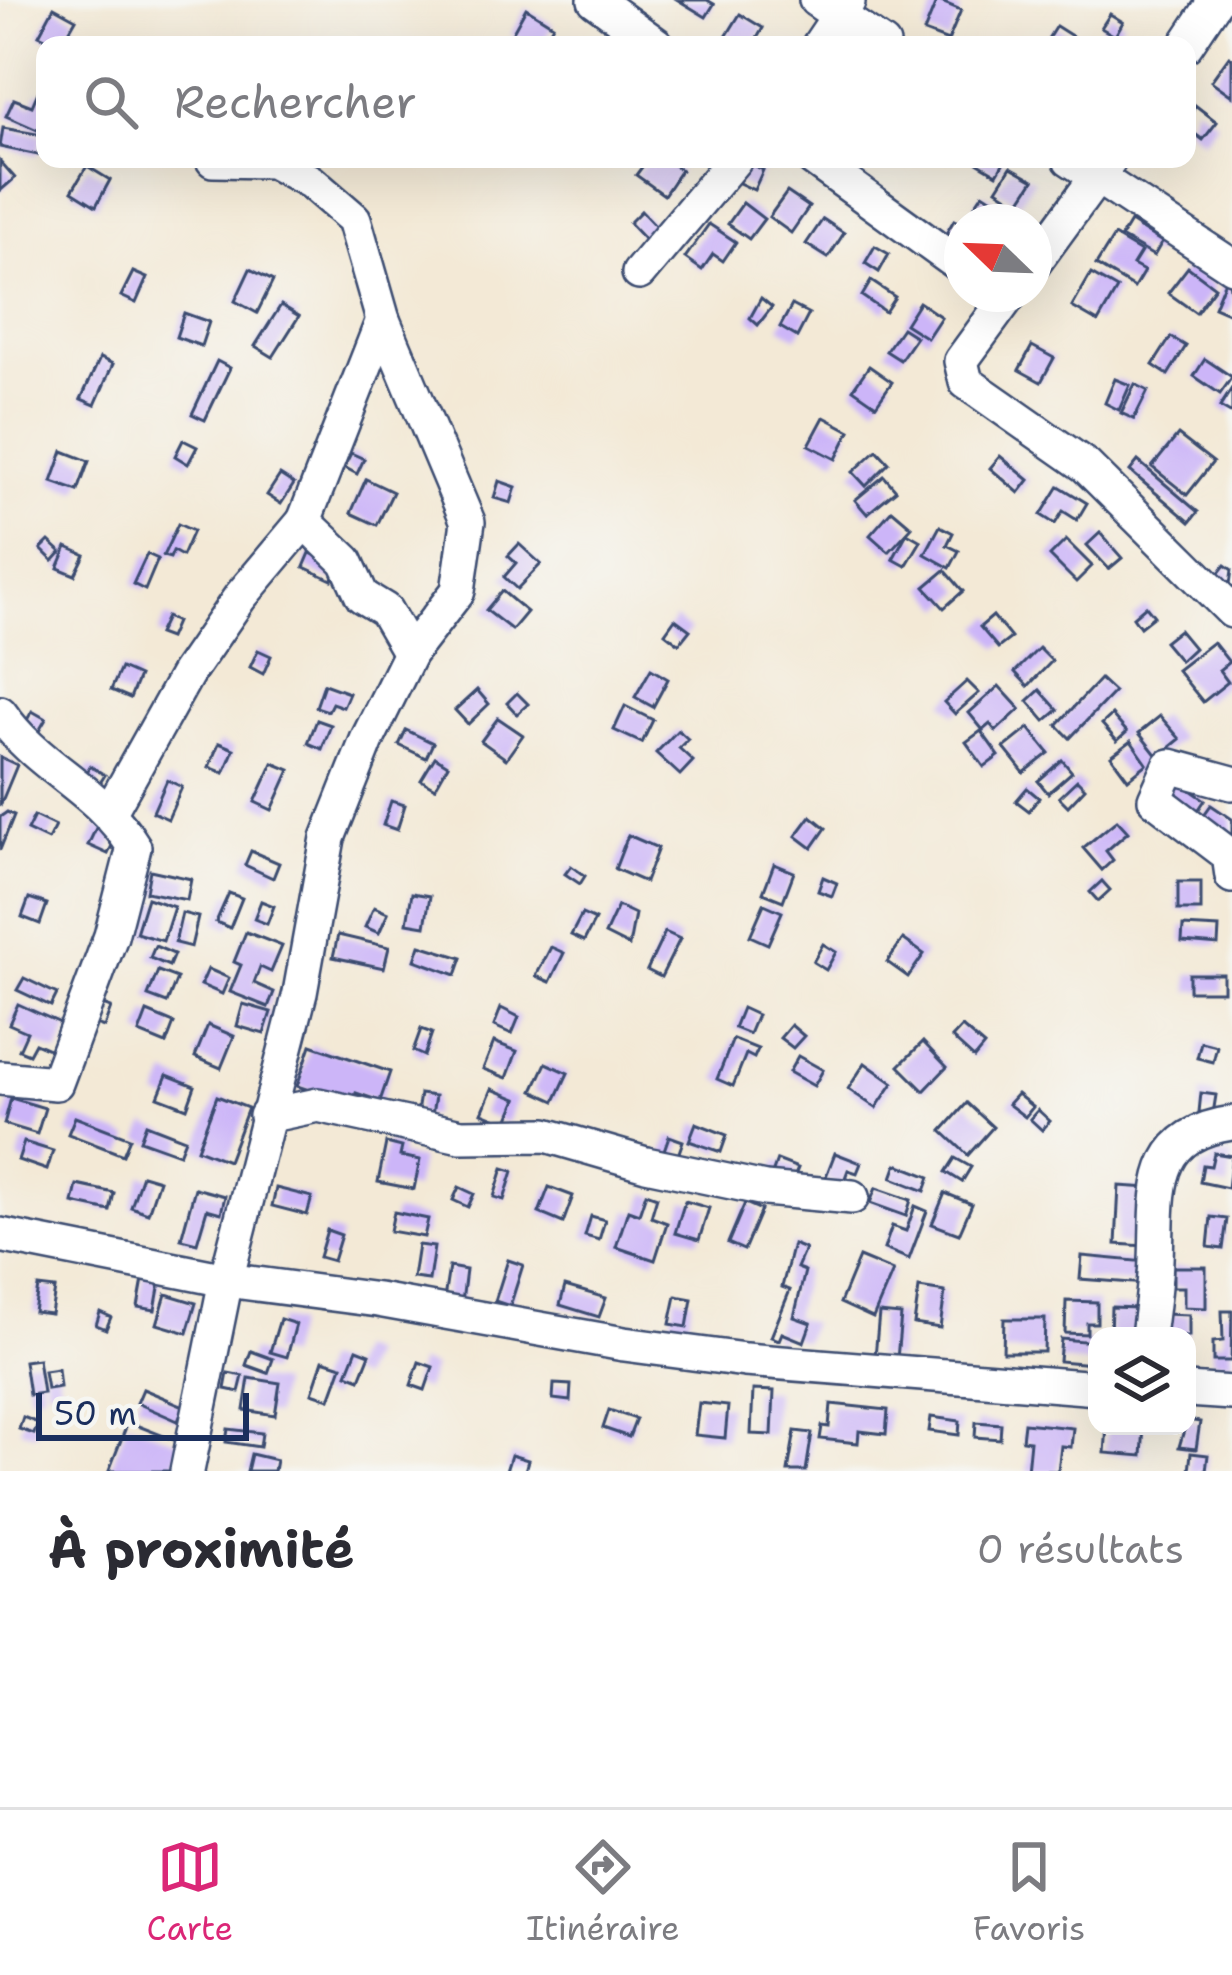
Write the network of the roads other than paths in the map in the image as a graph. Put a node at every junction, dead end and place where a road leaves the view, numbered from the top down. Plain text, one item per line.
1 (595, 0) edge
2 (1216, 0) edge
3 (830, 16) edge
4 (644, 36) edge
5 (867, 36) edge
6 (1192, 36) edge
7 (285, 168) edge
8 (727, 168) edge
9 (825, 168) edge
10 (1091, 168) edge
11 (1097, 168) edge
12 (1052, 233) edge
13 (944, 254) edge
14 (1232, 266) edge
15 (639, 273) dead end
16 (994, 312) edge
17 (383, 320) junction
18 (304, 521) junction
19 (1232, 611) edge
20 (410, 653) junction
21 (0, 713) edge
22 (1232, 783) edge
23 (112, 810) junction
24 (1232, 876) edge
25 (0, 1078) edge
26 (266, 1116) junction
27 (1232, 1123) edge
28 (852, 1197) dead end
29 (0, 1235) edge
30 (226, 1280) junction
31 (1149, 1327) edge
32 (1088, 1387) edge
33 (1196, 1391) edge
34 (1232, 1393) edge
35 (187, 1471) edge

1 - 4 street
2 - 6 street
3 - 5 street
7 - 17 street
8 - 15 street
9 - 13 street
10 - 12 street
11 - 14 street
16 - 19 street
17 - 18 street
17 - 20 street
18 - 20 street
18 - 23 street
20 - 26 street
21 - 23 street
22 - 24 street
23 - 25 street
26 - 28 street
26 - 30 street
27 - 31 street
29 - 30 street
30 - 32 street
30 - 35 street
33 - 34 street

